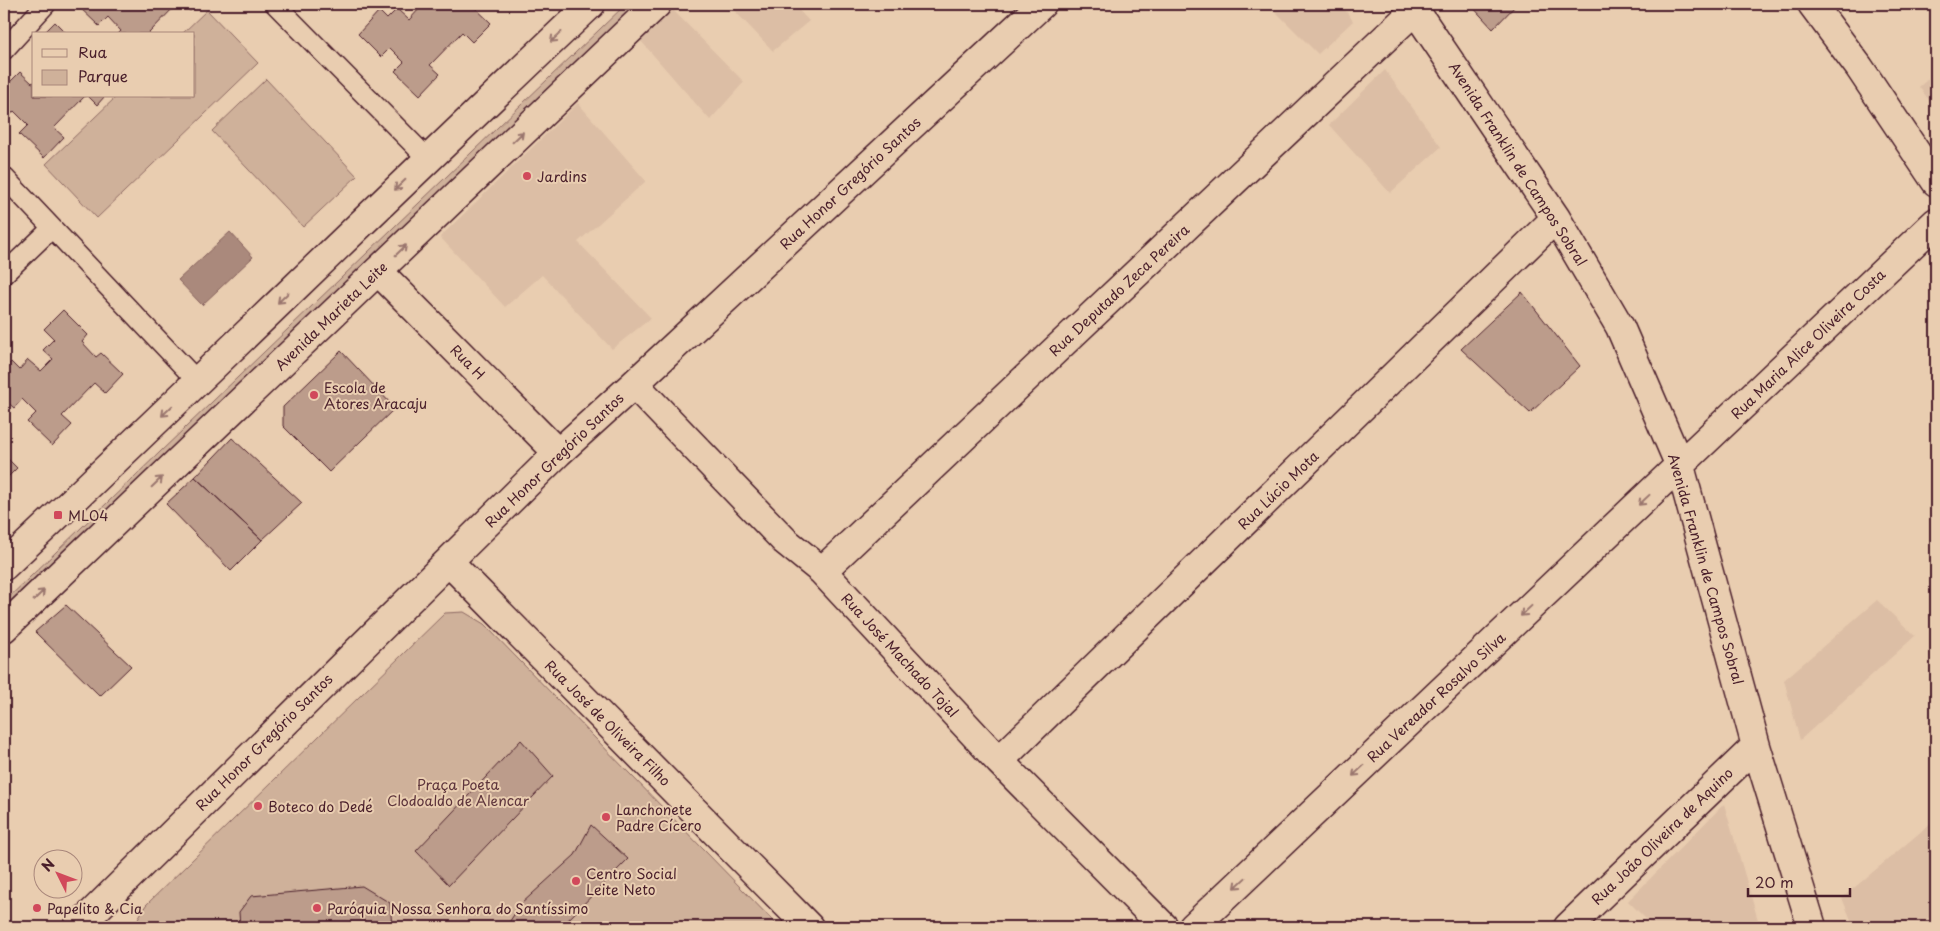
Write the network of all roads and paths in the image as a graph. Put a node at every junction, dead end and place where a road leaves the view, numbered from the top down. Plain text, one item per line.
1 (46, 4) edge
2 (275, 4) edge
3 (592, 4) edge
4 (657, 4) edge
5 (1042, 4) edge
6 (1812, 4) edge
7 (1413, 7) edge
8 (4, 50) edge
9 (428, 158) junction
10 (4, 177) edge
11 (1936, 182) edge
12 (1556, 218) junction
13 (1936, 222) edge
14 (51, 229) junction
15 (378, 271) junction
16 (4, 274) edge
17 (198, 382) junction
18 (634, 384) junction
19 (558, 453) junction
20 (1680, 466) junction
21 (449, 562) junction
22 (4, 566) edge
23 (822, 571) junction
24 (4, 628) edge
25 (1756, 746) junction
26 (999, 761) junction
27 (88, 924) edge
28 (809, 927) edge
29 (1164, 927) edge
30 (1193, 927) edge
31 (1568, 927) edge
32 (1812, 927) edge

1 - 8 lane
2 - 9 lane
3 -> 9 street
15 -> 4 street, Avenida Marieta Leite
5 - 18 street, Rua Honor Gregório Santos
6 - 11 street
7 - 12 street, Avenida Franklin de Campos Sobral
7 - 23 street, Rua Deputado Zeca Pereira
9 -> 17 street
10 - 14 lane
12 - 20 street, Avenida Franklin de Campos Sobral
12 - 26 street, Rua Lúcio Mota
13 - 20 street, Rua Maria Alice Oliveira Costa
14 - 16 lane
14 - 17 lane
15 - 19 street, Rua H
24 -> 15 street, Avenida Marieta Leite
17 -> 22 street
18 - 19 street, Rua Honor Gregório Santos
18 - 23 street, Rua José Machado Tojal
19 - 21 street, Rua Honor Gregório Santos
20 - 25 street, Avenida Franklin de Campos Sobral
20 -> 30 street, Rua Vereador Rosalvo Silva
21 - 27 street, Rua Honor Gregório Santos
21 - 28 street, Rua José de Oliveira Filho
23 - 26 street, Rua José Machado Tojal
25 - 31 street, Rua João Oliveira de Aquino
25 - 32 street, Avenida Franklin de Campos Sobral
26 - 29 street, Rua José Machado Tojal

